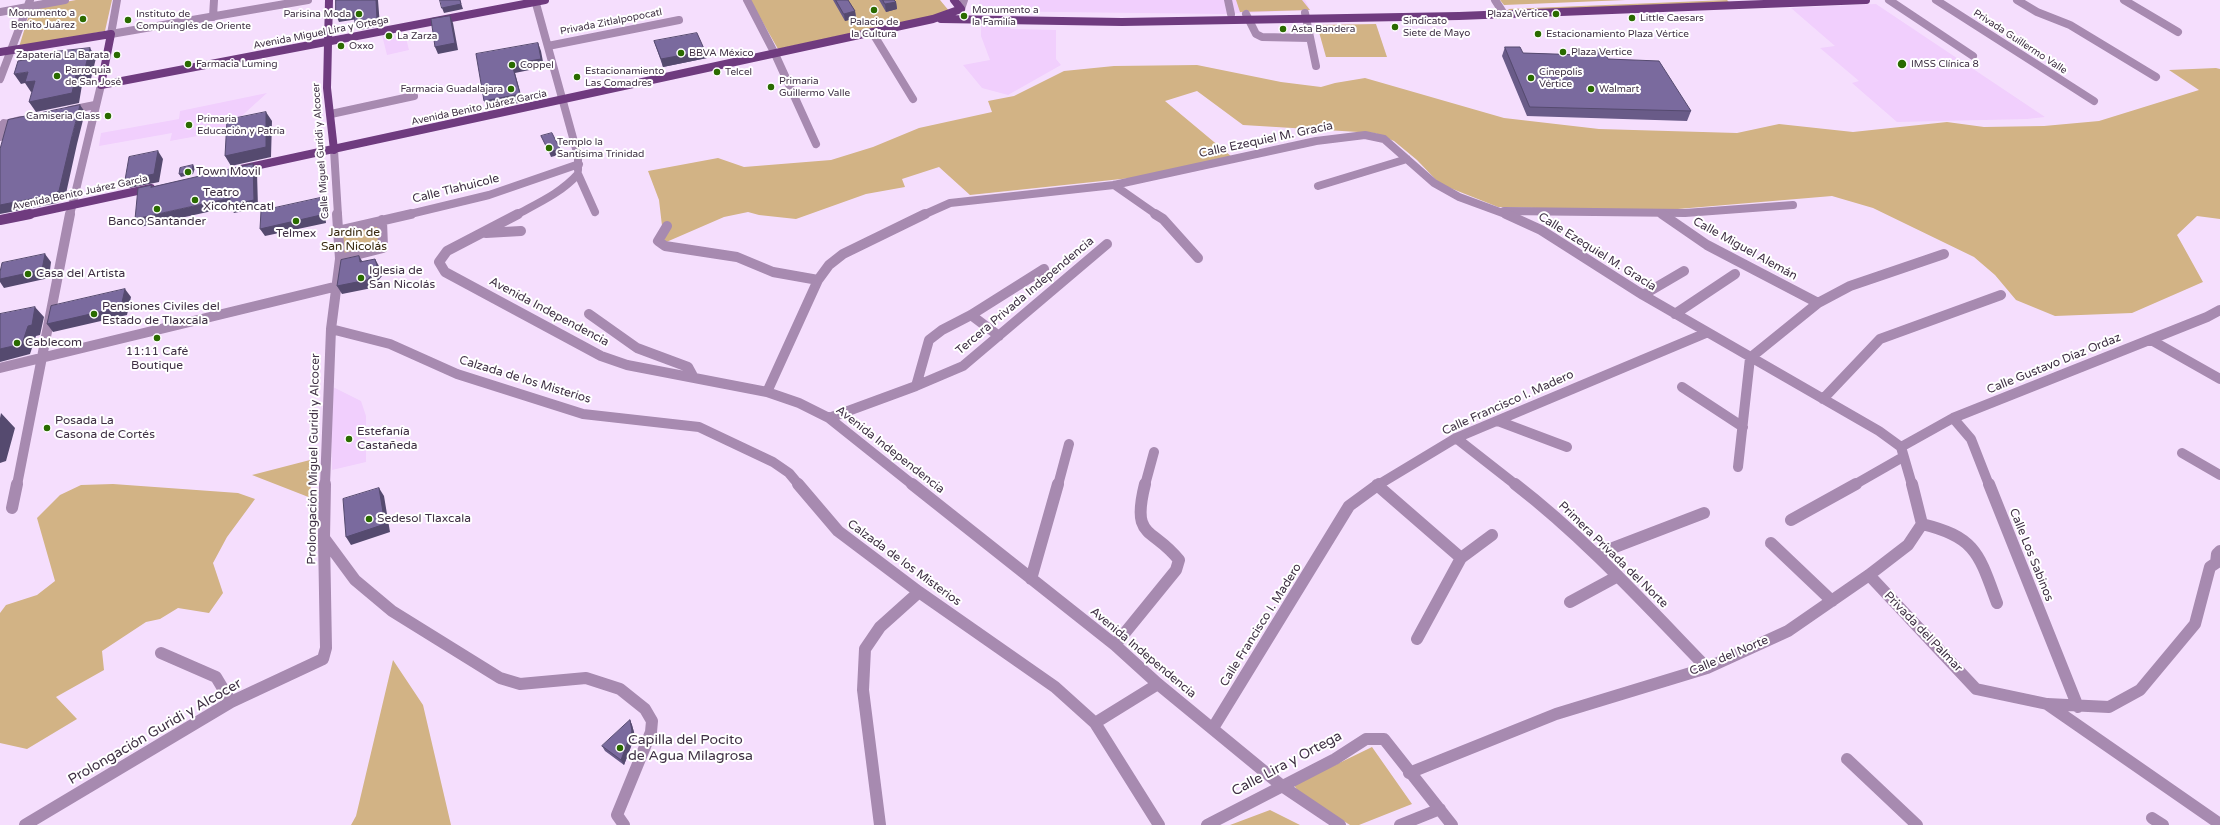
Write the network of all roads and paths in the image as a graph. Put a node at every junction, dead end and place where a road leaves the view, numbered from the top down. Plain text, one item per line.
1 (65, 0) edge
2 (117, 0) edge
3 (214, 0) edge
4 (308, 0) edge
5 (329, 0) edge
6 (545, 0) edge
7 (747, 0) edge
8 (954, 0) edge
9 (964, 0) edge
10 (1228, 0) edge
11 (1494, 0) edge
12 (1709, 0) edge
13 (1835, 0) edge
14 (1866, 0) edge
15 (1889, 0) edge
16 (1936, 0) edge
17 (2017, 0) edge
18 (2124, 0) edge
19 (535, 1) edge
20 (1745, 2) edge
21 (29, 3) edge
22 (961, 9) junction
23 (1502, 11) junction
24 (0, 12) edge
25 (1231, 14) junction
26 (1305, 15) junction
27 (1247, 16) junction
28 (213, 17) junction
29 (933, 19) junction
30 (1122, 19) junction
31 (679, 20) dead end
32 (872, 32) junction
33 (2178, 32) dead end
34 (111, 34) junction
35 (1310, 38) junction
36 (328, 42) junction
37 (548, 46) junction
38 (10, 51) junction
39 (0, 52) edge
40 (775, 54) junction
41 (1973, 56) dead end
42 (1316, 66) dead end
43 (2156, 77) dead end
44 (0, 79) edge
45 (101, 85) junction
46 (414, 96) dead end
47 (563, 99) junction
48 (913, 99) dead end
49 (2094, 102) dead end
50 (96, 105) junction
51 (60, 112) edge
52 (331, 114) junction
53 (32, 118) edge
54 (2, 124) edge
55 (0, 137) edge
56 (816, 144) dead end
57 (334, 150) junction
58 (1407, 159) junction
59 (579, 164) junction
60 (234, 171) edge
61 (578, 174) junction
62 (1114, 185) junction
63 (1318, 186) dead end
64 (157, 187) edge
65 (72, 204) junction
66 (1793, 205) dead end
67 (1498, 210) junction
68 (595, 212) dead end
69 (1662, 214) junction
70 (0, 220) edge
71 (382, 220) junction
72 (666, 226) dead end
73 (337, 231) junction
74 (521, 231) dead end
75 (482, 233) junction
76 (1107, 244) dead end
77 (1944, 254) dead end
78 (1198, 258) dead end
79 (340, 259) junction
80 (1044, 269) dead end
81 (1684, 271) dead end
82 (1735, 274) dead end
83 (818, 280) junction
84 (338, 286) junction
85 (1643, 295) junction
86 (2001, 295) dead end
87 (1818, 303) junction
88 (2220, 310) edge
89 (589, 314) dead end
90 (1675, 314) junction
91 (971, 315) junction
92 (331, 330) junction
93 (1706, 333) junction
94 (999, 336) junction
95 (2151, 340) junction
96 (40, 358) junction
97 (1750, 358) junction
98 (0, 368) edge
99 (694, 378) junction
100 (2220, 379) edge
101 (916, 386) junction
102 (1682, 387) dead end
103 (767, 392) junction
104 (1822, 399) junction
105 (830, 418) junction
106 (1953, 418) junction
107 (1498, 420) junction
108 (1743, 427) junction
109 (1456, 438) junction
110 (1069, 444) dead end
111 (1567, 447) dead end
112 (1154, 452) dead end
113 (1902, 452) junction
114 (2182, 453) dead end
115 (1738, 467) dead end
116 (2220, 475) edge
117 (1377, 485) junction
118 (12, 508) dead end
119 (1704, 513) dead end
120 (1791, 520) dead end
121 (1922, 524) junction
122 (1492, 535) dead end
123 (324, 538) junction
124 (1771, 543) dead end
125 (2220, 551) edge
126 (1597, 554) junction
127 (1461, 558) junction
128 (2218, 563) edge
129 (1618, 576) junction
130 (1869, 576) junction
131 (1031, 579) junction
132 (919, 592) junction
133 (1832, 601) junction
134 (1570, 602) dead end
135 (1997, 603) dead end
136 (1417, 639) dead end
137 (1115, 645) junction
138 (161, 653) dead end
139 (324, 659) joint
140 (1707, 668) junction
141 (1158, 684) junction
142 (231, 702) junction
143 (2047, 704) junction
144 (2078, 707) junction
145 (1095, 723) junction
146 (1212, 728) junction
147 (1847, 759) dead end
148 (1409, 773) junction
149 (1282, 786) junction
150 (1440, 808) junction
151 (2220, 824) edge
152 (24, 825) edge
153 (624, 825) edge
154 (880, 825) edge
155 (1159, 825) edge
156 (1208, 825) edge
157 (1340, 825) edge
158 (1400, 825) edge
159 (1452, 825) edge
160 (1917, 825) edge

1 - 21 street
2 - 34 street
3 - 28 street
4 - 28 street
5 - 36 main road, Calle Miguel Guridi y Alcocer
6 - 19 main road, Avenida Miguel Lira y Ortega
7 - 40 street
8 - 22 main road
9 - 22 street
10 - 25 street
11 - 23 street
12 - 23 main road
13 - 14 main road
13 - 20 main road
15 - 41 street
16 - 49 street, Privada Guillermo Valle
17 - 43 street
18 - 33 street
19 - 36 main road, Avenida Miguel Lira y Ortega
19 - 37 street
20 - 23 main road
21 - 24 street
21 - 38 street
22 - 29 main road, Avenida Benito Juárez García
22 - 30 main road
23 - 26 main road
25 - 27 main road
25 - 30 main road
26 - 27 main road
26 - 35 street
27 - 30 main road
27 - 35 street
28 - 34 street
29 - 30 main road
29 - 32 main road, Avenida Benito Juárez García
31 - 37 street, Privada Zitlalpopocatl
32 - 40 main road, Avenida Benito Juárez García
32 - 48 street
34 - 38 main road
34 - 45 main road
35 - 42 street
36 - 45 main road, Avenida Miguel Lira y Ortega
36 - 52 main road, Calle Miguel Guridi y Alcocer
37 - 47 street
38 - 39 main road
38 - 44 street
40 - 47 main road, Avenida Benito Juárez García
40 - 56 street
45 - 50 street
46 - 52 street
47 - 57 main road, Avenida Benito Juárez García
47 - 59 street
50 - 51 street
50 - 65 street
52 - 57 main road, Calle Miguel Guridi y Alcocer
53 - 54 street
54 - 55 street
57 - 60 main road, Avenida Benito Juárez García
57 - 73 street, Calle Miguel Guridi y Alcocer
58 - 62 street, Calle Ezequiel M. Gracía
58 - 63 street
58 - 67 street, Calle Ezequiel M. Gracía
59 - 61 street
59 - 71 street, Calle Tlahuicole
61 - 68 street
61 - 75 street, Avenida Independencia
62 - 78 street
62 - 83 street, Calle Ezequiel M. Gracía
64 - 65 main road, Avenida Benito Juárez García
65 - 70 main road, Avenida Benito Juárez García
65 - 96 street
66 - 69 street
67 - 69 street
67 - 85 street, Calle Ezequiel M. Gracía
69 - 87 street, Calle Miguel Alemán
71 - 73 street, Calle Tlahuicole
71 - 79 street
72 - 83 street
73 - 79 street, Calle Miguel Guridi y Alcocer
74 - 75 street
75 - 99 street, Avenida Independencia
76 - 94 street, Tercera Privada Independencia
77 - 87 street
79 - 84 street, Prolongación Miguel Guridi y Alcocer
80 - 91 street, Tercera Privada Independencia
81 - 85 street
82 - 90 street
83 - 103 street, Calle Ezequiel M. Gracía
84 - 92 street, Prolongación Miguel Guridi y Alcocer
84 - 96 street
85 - 90 street, Calle Ezequiel M. Gracía
86 - 104 street
87 - 97 street
88 - 95 street, Calle Gustavo Díaz Ordaz
89 - 99 street
90 - 93 street, Calle Ezequiel M. Gracía
91 - 94 street
91 - 101 street, Tercera Privada Independencia
92 - 123 street, Prolongación Miguel Guridi y Alcocer
92 - 132 street, Calzada de los Misterios
93 - 97 street, Calle Ezequiel M. Gracía
93 - 107 street, Calle Francisco I. Madero
94 - 101 street, Tercera Privada Independencia
95 - 100 street
95 - 106 street, Calle Gustavo Díaz Ordaz
96 - 98 street
96 - 118 street
97 - 104 street, Calle Ezequiel M. Gracía
97 - 108 street
99 - 103 street, Avenida Independencia
101 - 105 street, Tercera Privada Independencia
102 - 108 street
103 - 105 street, Avenida Independencia
104 - 113 street, Calle Ezequiel M. Gracía
105 - 131 street, Avenida Independencia
106 - 113 street, Calle Gustavo Díaz Ordaz
106 - 144 street, Calle Los Sabinos
107 - 109 street, Calle Francisco I. Madero
107 - 111 street
108 - 115 street
109 - 117 street, Calle Francisco I. Madero
109 - 126 street, Primera Privada del Norte
110 - 131 street
112 - 137 street
113 - 120 street, Calle Gustavo Díaz Ordaz
113 - 121 street
114 - 116 street
117 - 127 street
117 - 146 street, Calle Francisco I. Madero
119 - 126 street
121 - 130 street, Calle del Norte
121 - 135 street
122 - 127 street
123 - 139 street, Prolongación Miguel Guridi y Alcocer
123 - 153 street
124 - 133 street
125 - 128 street
126 - 129 street, Primera Privada del Norte
127 - 136 street
128 - 144 street
129 - 134 street
129 - 140 street, Primera Privada del Norte
130 - 133 street, Calle del Norte
130 - 143 street, Privada del Palmar
131 - 137 street, Avenida Independencia
132 - 145 street, Calzada de los Misterios
132 - 154 street
133 - 140 street, Calle del Norte
137 - 141 street, Avenida Independencia
138 - 142 street
139 - 142 street, Prolongación Guridi y Alcocer
140 - 148 street, Calle del Norte
141 - 145 street
141 - 146 street, Avenida Independencia
142 - 152 street, Prolongación Guridi y Alcocer
143 - 144 street
143 - 151 street
145 - 155 street, Calzada de los Misterios
146 - 149 street, Avenida Independencia
147 - 160 street
148 - 149 street, Calle Lira y Ortega
148 - 150 street
149 - 156 street, Calle Lira y Ortega
149 - 157 street, Avenida Independencia
150 - 158 street
150 - 159 street

